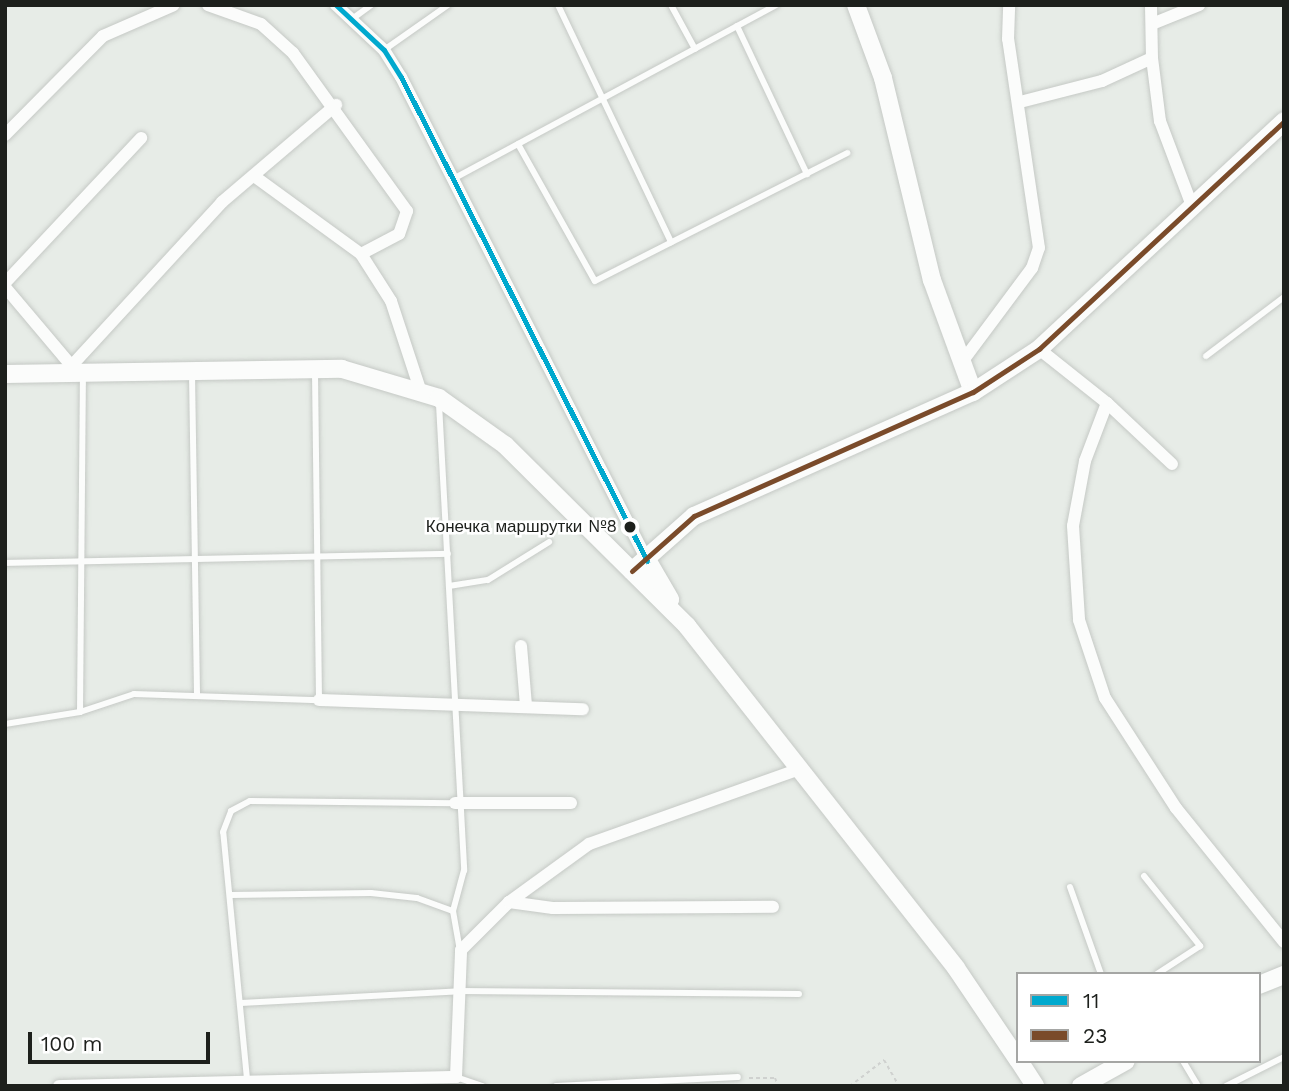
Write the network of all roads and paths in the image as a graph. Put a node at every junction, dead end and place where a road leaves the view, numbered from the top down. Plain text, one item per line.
1 (174, 5) edge
2 (208, 5) edge
3 (336, 5) edge
4 (371, 5) edge
5 (449, 5) edge
6 (558, 5) edge
7 (671, 5) edge
8 (776, 5) edge
9 (856, 5) edge
10 (1009, 5) edge
11 (1151, 5) edge
12 (1199, 5) edge
13 (352, 19) junction
14 (1152, 24) junction
15 (737, 26) junction
16 (695, 49) junction
17 (384, 50) junction
18 (1152, 58) junction
19 (602, 99) junction
20 (1020, 102) junction
21 (336, 105) junction
22 (1284, 121) edge
23 (5, 135) edge
24 (141, 138) dead end
25 (518, 144) junction
26 (847, 153) dead end
27 (807, 174) junction
28 (254, 176) junction
29 (453, 179) junction
30 (1191, 203) junction
31 (671, 242) junction
32 (361, 254) junction
33 (5, 285) edge
34 (1284, 298) edge
35 (1039, 349) junction
36 (1206, 356) dead end
37 (962, 362) junction
38 (192, 368) junction
39 (315, 368) junction
40 (72, 371) junction
41 (5, 374) edge
42 (420, 390) junction
43 (973, 392) junction
44 (439, 398) junction
45 (1107, 403) junction
46 (1172, 464) dead end
47 (549, 542) dead end
48 (315, 553) junction
49 (448, 554) junction
50 (82, 561) junction
51 (196, 561) junction
52 (5, 563) edge
53 (639, 564) junction
54 (449, 586) junction
55 (521, 646) dead end
56 (197, 694) junction
57 (318, 700) junction
58 (451, 702) junction
59 (526, 706) junction
60 (583, 709) dead end
61 (80, 712) junction
62 (5, 724) edge
63 (797, 770) junction
64 (456, 803) junction
65 (571, 803) dead end
66 (1144, 876) dead end
67 (1070, 887) dead end
68 (231, 895) junction
69 (509, 902) junction
70 (773, 907) dead end
71 (453, 911) junction
72 (1284, 942) edge
73 (461, 950) junction
74 (1100, 972) edge
75 (1160, 972) edge
76 (1284, 975) edge
77 (1261, 984) edge
78 (460, 991) junction
79 (799, 994) dead end
80 (241, 1003) junction
81 (1284, 1057) edge
82 (1016, 1058) edge
83 (1019, 1063) edge
84 (1122, 1063) edge
85 (1184, 1063) edge
86 (456, 1077) junction
87 (738, 1077) joint
88 (247, 1079) junction
89 (340, 1082) edge
90 (59, 1086) edge
91 (482, 1086) edge
92 (556, 1086) edge
93 (778, 1086) edge
94 (849, 1086) edge
95 (899, 1086) edge
96 (1035, 1086) edge
97 (1082, 1086) edge
98 (1198, 1086) edge
99 (1226, 1086) edge

1 - 23 street
2 - 21 street
3 - 13 street
4 - 13 lane
5 - 17 lane
6 - 19 lane
7 - 16 lane
8 - 15 lane
9 - 37 street
10 - 20 street
11 - 14 street
12 - 14 street
13 - 17 street
14 - 18 street
15 - 16 lane
15 - 27 lane
16 - 19 lane
17 - 29 street
18 - 20 street
18 - 30 street
19 - 25 lane
19 - 31 lane
20 - 37 street
21 - 28 street
21 - 32 street
22 - 30 street
24 - 33 street
25 - 29 lane
25 - 31 lane
26 - 27 lane
27 - 31 lane
28 - 32 street
28 - 40 street
29 - 53 street
30 - 35 street
32 - 42 street
33 - 40 street
34 - 36 lane
35 - 43 street
35 - 45 street
37 - 43 street
38 - 39 street
38 - 40 street
38 - 51 lane
39 - 42 street
39 - 48 lane
40 - 41 street
40 - 50 lane
42 - 44 street
43 - 53 street
44 - 49 lane
44 - 53 street
45 - 46 street
45 - 72 street
47 - 54 lane
48 - 49 lane
48 - 51 lane
48 - 57 lane
49 - 54 lane
50 - 51 lane
50 - 52 lane
50 - 61 lane
51 - 56 lane
53 - 63 street
54 - 58 lane
55 - 59 street
56 - 57 lane
56 - 61 lane
57 - 58 street
58 - 59 street
58 - 64 lane
59 - 60 street
61 - 62 lane
63 - 69 street
63 - 82 street
64 - 65 street
64 - 68 lane
64 - 71 lane
66 - 75 lane
67 - 74 lane
68 - 71 lane
68 - 80 lane
69 - 70 street
69 - 73 street
71 - 73 lane
73 - 78 street
76 - 77 street
78 - 79 lane
78 - 80 lane
78 - 86 street
80 - 88 lane
81 - 99 lane
83 - 96 street
84 - 97 street
85 - 98 lane
86 - 89 street
86 - 91 lane
87 - 92 lane
87 - 93 path
88 - 89 street
88 - 90 street
94 - 95 path

